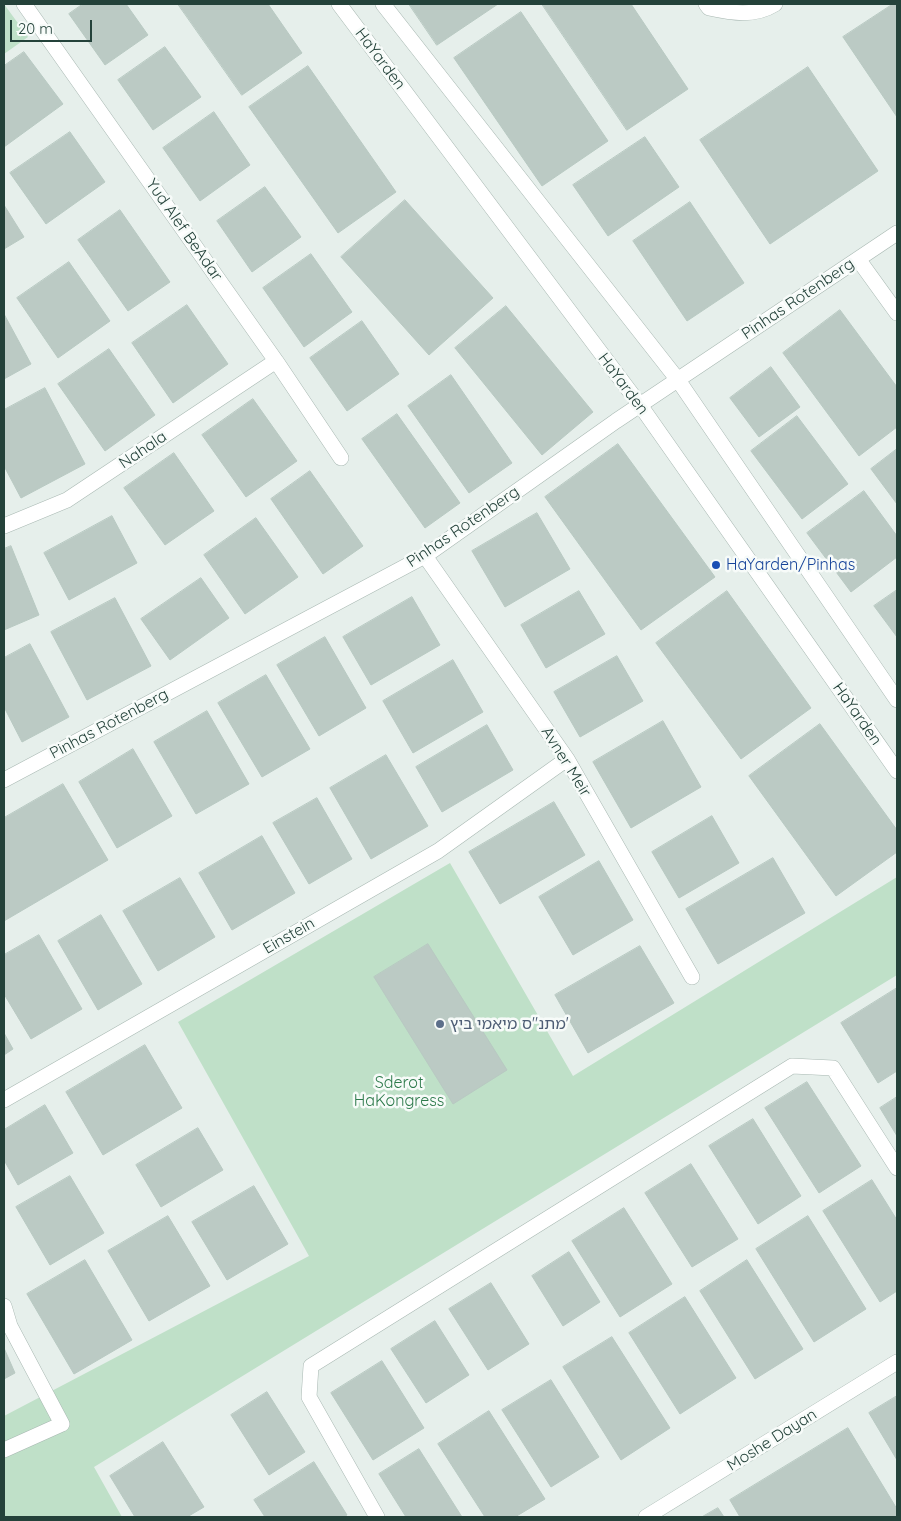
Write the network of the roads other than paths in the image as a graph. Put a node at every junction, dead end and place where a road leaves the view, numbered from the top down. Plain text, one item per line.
1 (24, 4) edge
2 (338, 4) edge
3 (383, 4) edge
4 (706, 4) edge
5 (775, 4) edge
6 (897, 233) edge
7 (858, 259) junction
8 (897, 312) edge
9 (276, 361) junction
10 (678, 380) junction
11 (640, 405) junction
12 (341, 458) dead end
13 (4, 526) edge
14 (425, 556) junction
15 (897, 700) edge
16 (567, 759) junction
17 (897, 771) edge
18 (4, 780) edge
19 (692, 977) dead end
20 (4, 1100) edge
21 (897, 1168) edge
22 (4, 1306) edge
23 (897, 1362) edge
24 (4, 1450) edge
25 (377, 1517) edge
26 (646, 1517) edge

1 - 9 street, Yud Alef BeAdar
2 - 11 street, HaYarden
3 - 10 street
4 - 5 street
6 - 7 street, Pinhas Rotenberg
7 - 8 street
7 - 10 street, Pinhas Rotenberg
9 - 12 street, Yud Alef BeAdar
9 - 13 street, Nahala
10 - 11 street, Pinhas Rotenberg
10 - 15 street
11 - 14 street, Pinhas Rotenberg
11 - 17 street, HaYarden
14 - 16 street, Avner Meir
14 - 18 street, Pinhas Rotenberg
16 - 19 street, Avner Meir
16 - 20 street, Einstein
21 - 25 street
22 - 24 street
23 - 26 street, Moshe Dayan

